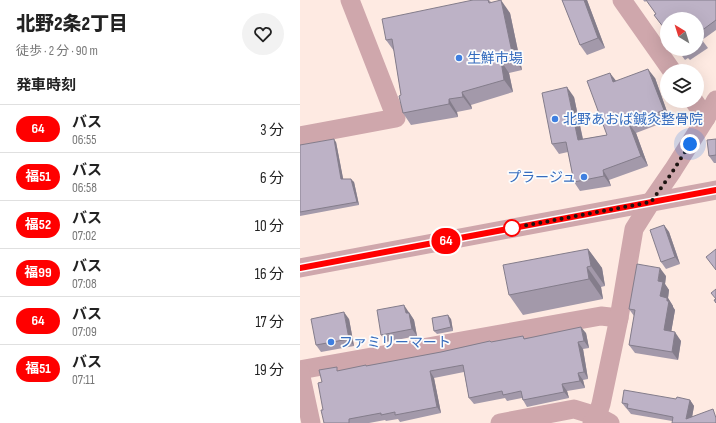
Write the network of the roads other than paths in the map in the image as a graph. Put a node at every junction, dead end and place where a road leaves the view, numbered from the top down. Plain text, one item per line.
1 (350, 0) edge
2 (622, 0) edge
3 (667, 64) edge
4 (716, 100) edge
5 (699, 108) edge
6 (706, 118) junction
7 (300, 136) edge
8 (716, 190) edge
9 (651, 202) junction
10 (300, 268) edge
11 (619, 318) junction
12 (300, 371) edge
13 (600, 421) edge
14 (311, 423) edge
15 (500, 423) edge

1 - 7 street
2 - 3 street
4 - 6 street
5 - 6 street
6 - 9 street
8 - 9 street
9 - 10 street
9 - 11 street
11 - 12 street
11 - 13 street
12 - 14 street
13 - 15 street

